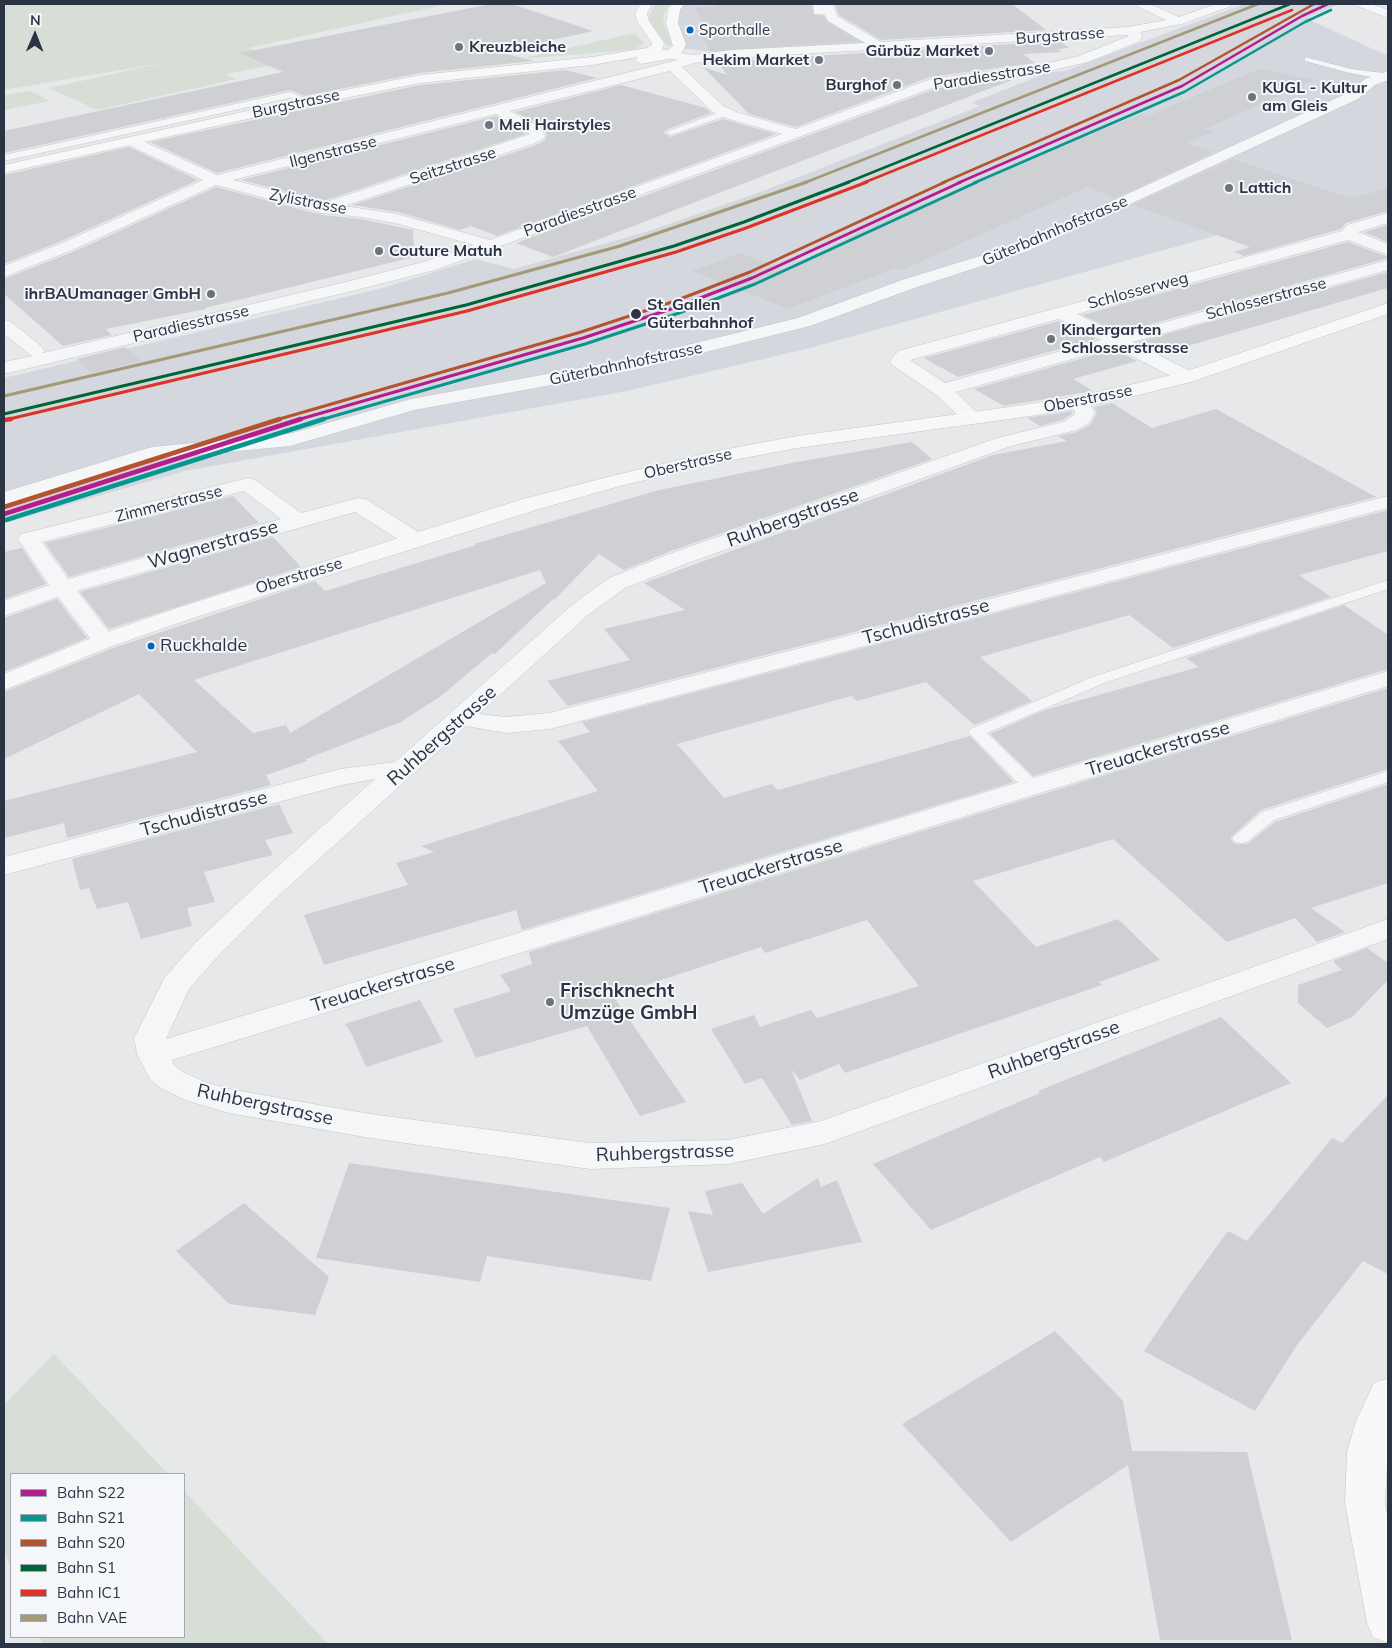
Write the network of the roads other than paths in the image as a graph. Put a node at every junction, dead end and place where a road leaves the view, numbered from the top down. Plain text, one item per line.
1 (646, 4) edge
2 (678, 4) edge
3 (817, 4) edge
4 (1141, 4) edge
5 (1227, 4) edge
6 (1361, 4) edge
7 (828, 8) edge
8 (1388, 14) edge
9 (1178, 21) junction
10 (1128, 30) junction
11 (879, 46) junction
12 (650, 51) junction
13 (1308, 59) dead end
14 (671, 60) junction
15 (592, 62) junction
16 (1386, 76) edge
17 (308, 101) junction
18 (500, 111) junction
19 (725, 113) junction
20 (671, 132) dead end
21 (796, 133) junction
22 (86, 140) junction
23 (131, 141) junction
24 (102, 147) junction
25 (4, 158) edge
26 (4, 169) edge
27 (215, 180) junction
28 (322, 208) junction
29 (1388, 218) edge
30 (1351, 234) junction
31 (491, 245) junction
32 (1388, 250) edge
33 (1388, 265) edge
34 (4, 272) edge
35 (1388, 308) edge
36 (1060, 312) junction
37 (4, 325) edge
38 (1117, 340) junction
39 (35, 351) dead end
40 (4, 368) edge
41 (1187, 377) junction
42 (942, 390) junction
43 (1079, 402) junction
44 (972, 418) junction
45 (4, 498) edge
46 (1388, 502) edge
47 (298, 521) junction
48 (415, 540) junction
49 (1388, 584) edge
50 (63, 588) junction
51 (4, 609) edge
52 (104, 641) junction
53 (1388, 678) edge
54 (4, 683) edge
55 (462, 718) junction
56 (405, 769) junction
57 (1388, 776) edge
58 (1032, 787) junction
59 (1242, 838) dead end
60 (4, 866) edge
61 (1388, 929) edge
62 (153, 1054) junction
63 (1388, 1394) edge
64 (1388, 1623) edge

1 - 12 main road
2 - 14 main road
3 - 7 lane
4 - 9 street
5 - 9 street, Burgstrasse
6 - 8 street
7 - 11 street
9 - 10 street, Burgstrasse
10 - 11 street, Burgstrasse
10 - 21 street, Paradiesstrasse
11 - 14 street, Burgstrasse
12 - 14 street
12 - 15 main road
13 - 16 lane
14 - 15 main road
14 - 18 street, Ilgenstrasse
14 - 19 street
15 - 17 main road, Burgstrasse
16 - 45 street, Güterbahnhofstrasse
17 - 22 lane
17 - 23 main road, Burgstrasse
18 - 27 street, Ilgenstrasse
18 - 28 street, Seitzstrasse
19 - 20 lane
19 - 21 street
21 - 31 street, Paradiesstrasse
22 - 24 lane
22 - 25 lane
23 - 24 main road, Burgstrasse
23 - 27 street, Zylistrasse
24 - 26 main road, Burgstrasse
27 - 28 street, Zylistrasse
27 - 34 street, Ilgenstrasse
28 - 31 street, Zylistrasse
29 - 30 street, Schlosserweg
30 - 32 street
30 - 36 street, Schlosserweg
31 - 40 street, Paradiesstrasse
33 - 38 street, Schlosserstrasse
35 - 41 main road, Oberstrasse
36 - 38 street
36 - 42 street, Schlosserweg
37 - 39 street
38 - 41 street
38 - 42 street, Schlosserstrasse
41 - 43 main road, Oberstrasse
42 - 44 street
43 - 44 main road, Oberstrasse
43 - 55 street, Ruhbergstrasse
44 - 48 main road, Oberstrasse
46 - 55 street, Tschudistrasse
47 - 48 street, Wagnerstrasse
47 - 50 street, Wagnerstrasse
47 - 50 street, Zimmerstrasse
48 - 52 main road, Oberstrasse
49 - 58 lane
50 - 51 street, Wagnerstrasse
50 - 52 street
52 - 54 main road, Oberstrasse
53 - 58 street, Treuackerstrasse
55 - 56 street, Ruhbergstrasse
56 - 60 street, Tschudistrasse
56 - 62 street, Ruhbergstrasse
57 - 59 lane
58 - 62 street, Treuackerstrasse
61 - 62 street, Ruhbergstrasse
63 - 64 main road

